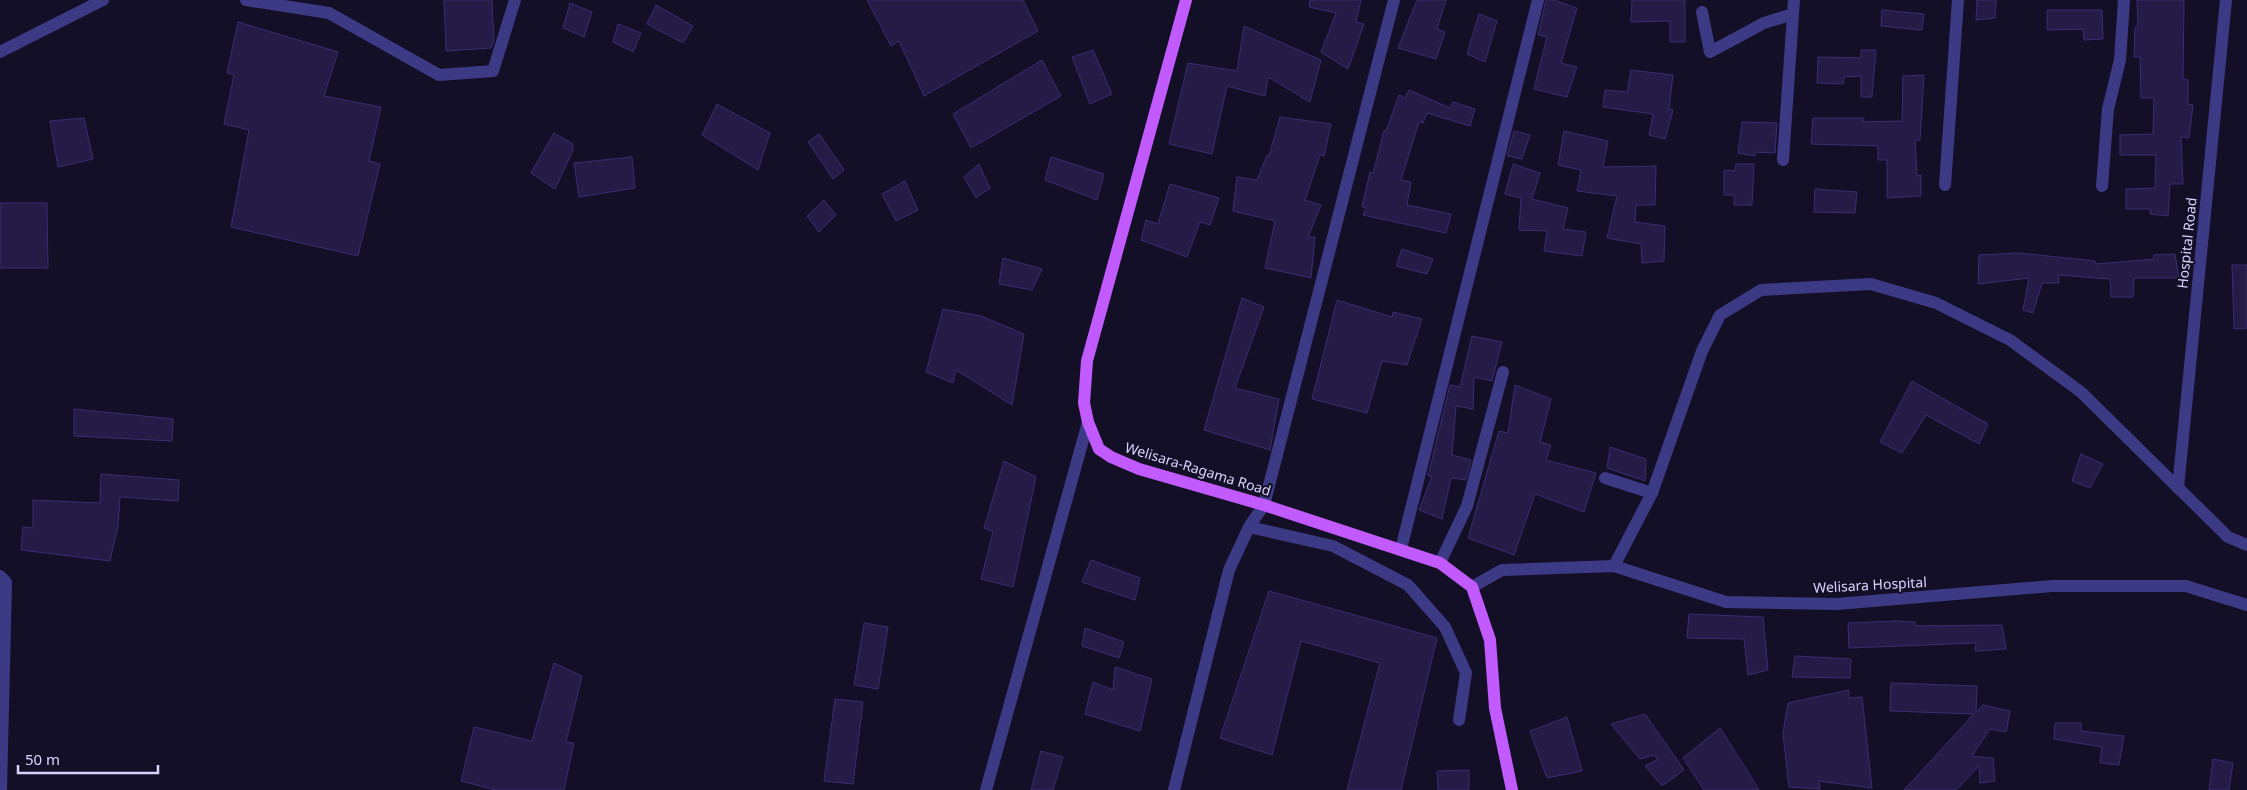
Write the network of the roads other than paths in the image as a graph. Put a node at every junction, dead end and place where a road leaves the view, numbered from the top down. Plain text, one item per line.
1 (102, 0) edge
2 (246, 0) edge
3 (515, 0) edge
4 (1186, 0) edge
5 (1394, 0) edge
6 (1538, 0) edge
7 (1794, 0) edge
8 (1958, 0) edge
9 (2124, 0) edge
10 (2226, 0) edge
11 (1702, 12) dead end
12 (1793, 14) junction
13 (0, 38) edge
14 (5, 49) edge
15 (1783, 160) dead end
16 (1945, 185) dead end
17 (2102, 186) dead end
18 (1503, 372) dead end
19 (1088, 422) junction
20 (1605, 478) dead end
21 (2178, 488) junction
22 (1652, 492) junction
23 (1264, 504) junction
24 (1249, 527) junction
25 (2247, 545) edge
26 (1401, 549) junction
27 (1440, 563) junction
28 (1614, 566) junction
29 (0, 576) edge
30 (1472, 587) junction
31 (2247, 605) edge
32 (1458, 720) dead end
33 (1, 790) edge
34 (986, 790) edge
35 (1174, 790) edge
36 (1512, 790) edge

1 - 14 street
2 - 3 street
4 - 19 main road, Welisara-Ragama Road
5 - 23 street
6 - 26 street
7 - 12 street
8 - 16 street
9 - 17 street
10 - 21 street, Hospital Road
11 - 12 street
12 - 15 street
13 - 14 street
18 - 27 street
19 - 23 main road, Welisara-Ragama Road
19 - 34 street
20 - 22 street
21 - 22 street
21 - 25 street
22 - 28 street
23 - 24 street
23 - 26 main road, Welisara-Ragama Road
24 - 32 street
24 - 35 street
26 - 27 main road, Welisara-Ragama Road
27 - 30 main road, Welisara-Ragama Road
28 - 30 street, Welisara Hospital
28 - 31 street, Welisara Hospital
29 - 33 street
30 - 36 main road

